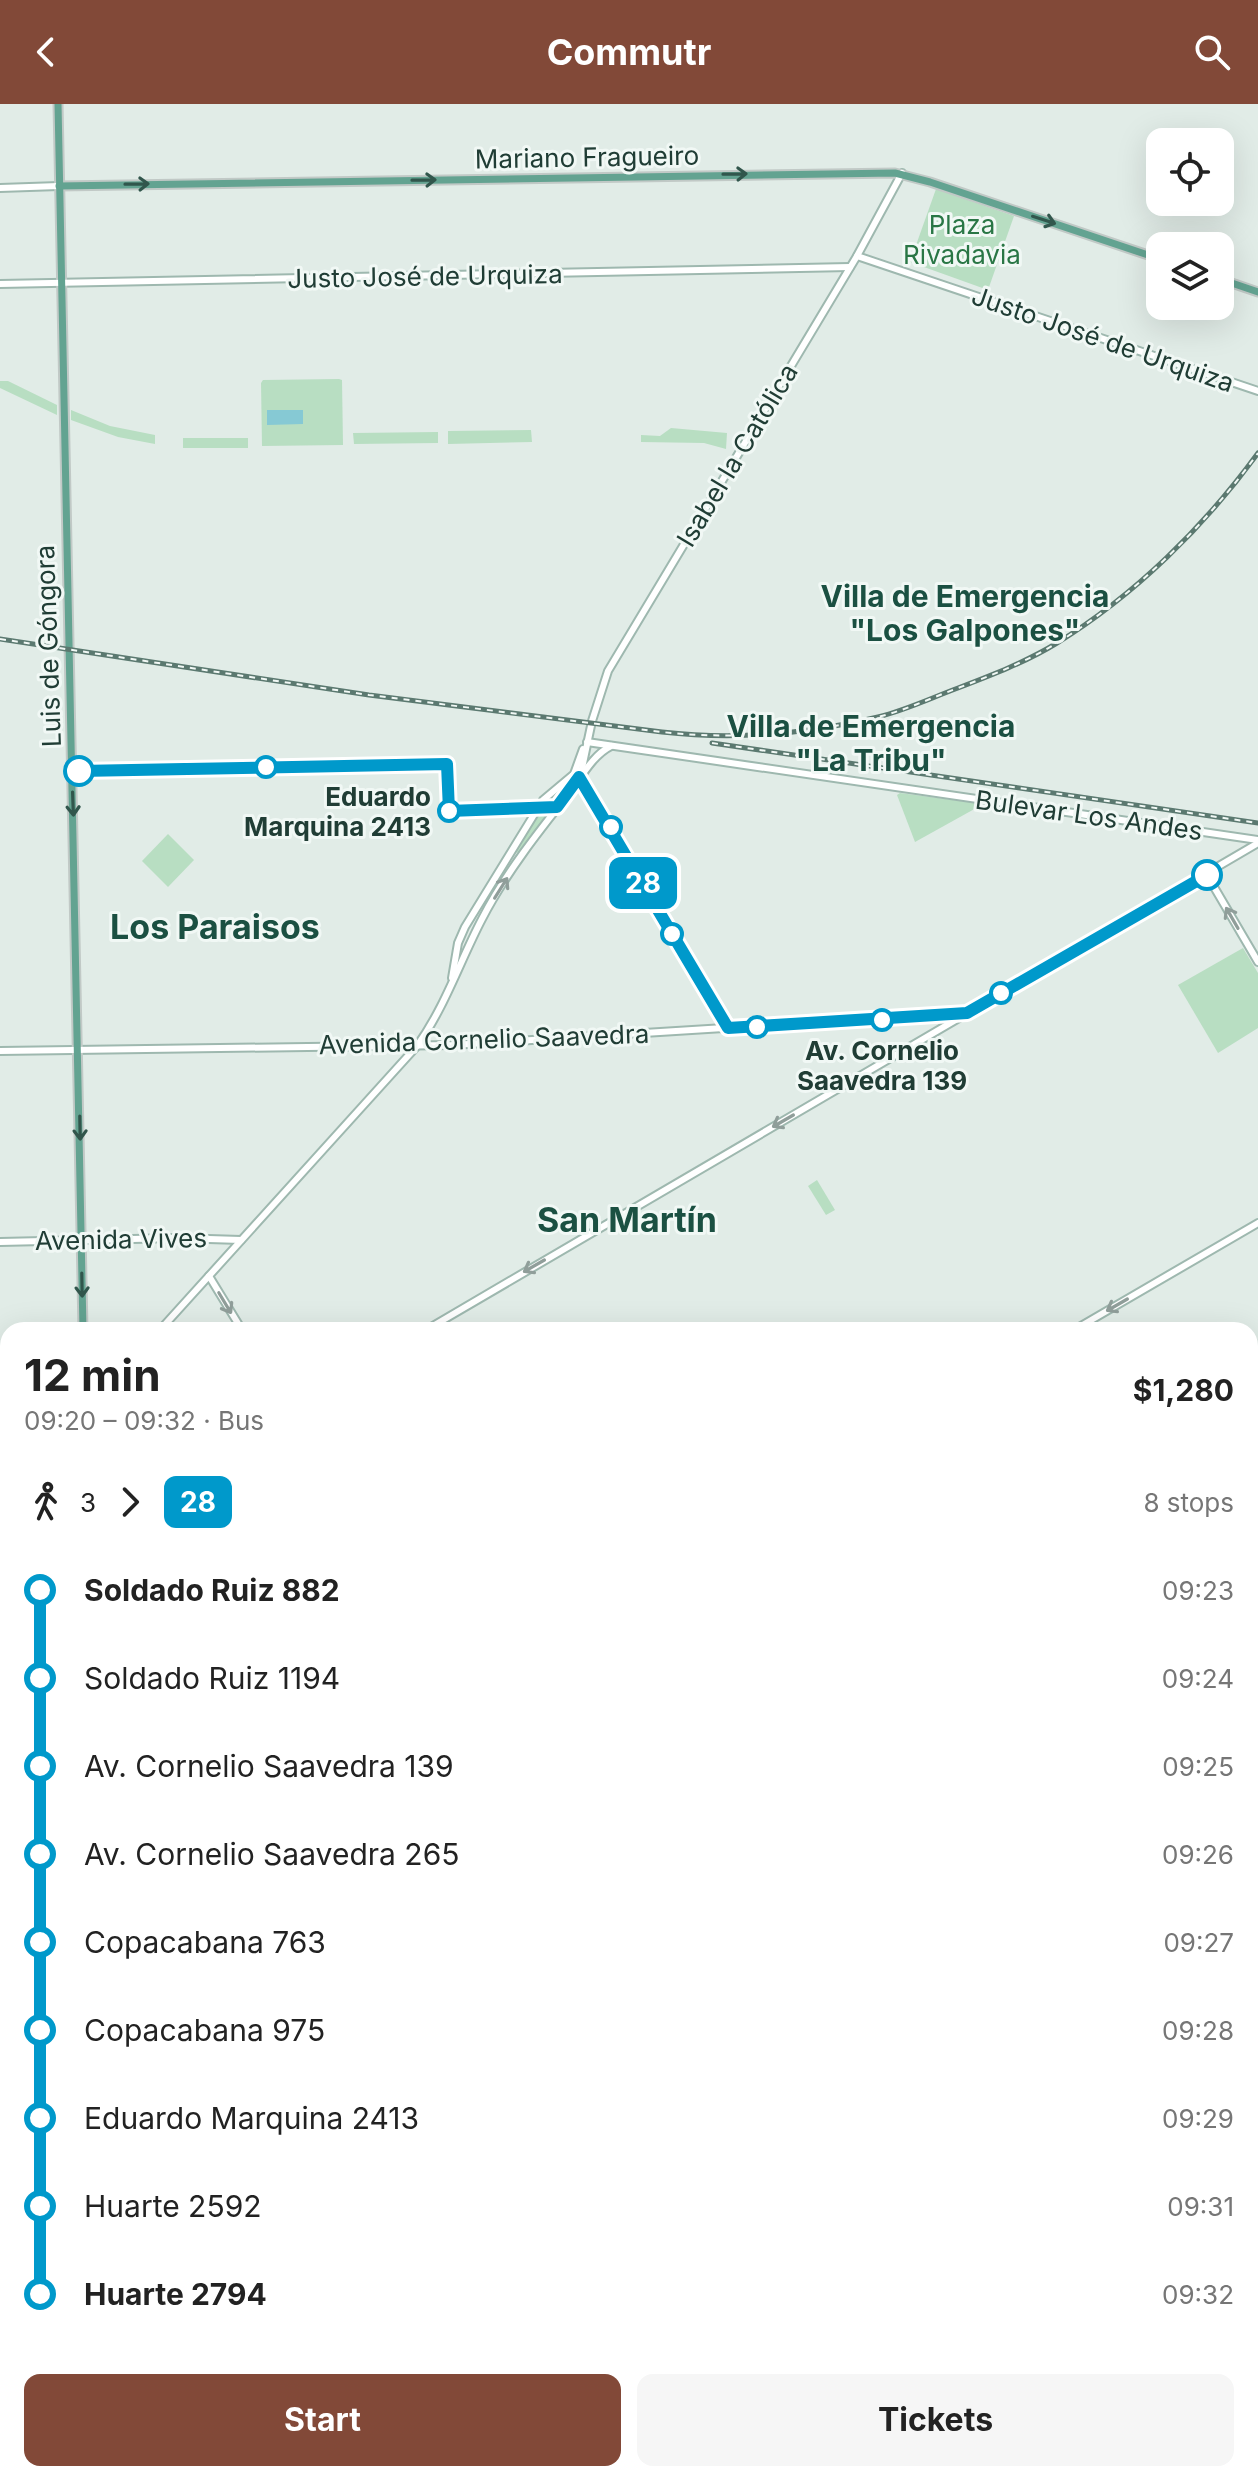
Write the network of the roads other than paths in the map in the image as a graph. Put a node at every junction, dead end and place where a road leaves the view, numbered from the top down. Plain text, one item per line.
1 (58, 104) edge
2 (902, 173) junction
3 (59, 186) junction
4 (0, 188) edge
5 (1146, 254) edge
6 (857, 256) junction
7 (850, 267) junction
8 (61, 283) junction
9 (0, 284) edge
10 (1234, 284) edge
11 (1258, 292) edge
12 (1258, 391) edge
13 (587, 742) junction
14 (611, 746) junction
15 (579, 777) junction
16 (1258, 842) edge
17 (1207, 875) junction
18 (1258, 962) edge
19 (451, 985) junction
20 (967, 1013) junction
21 (417, 1046) junction
22 (78, 1050) junction
23 (0, 1051) edge
24 (1258, 1223) edge
25 (81, 1240) junction
26 (241, 1240) junction
27 (0, 1242) edge
28 (209, 1276) junction
29 (83, 1322) edge
30 (167, 1322) edge
31 (237, 1322) edge
32 (440, 1322) edge
33 (1088, 1322) edge

1 - 3 main road, Luis de Góngora
3 -> 2 main road, Mariano Fragueiro
2 -> 5 main road, Mariano Fragueiro
2 - 6 main road, Isabel la Católica
3 - 4 main road, Mariano Fragueiro
3 - 8 main road, Luis de Góngora
6 - 7 main road, Isabel la Católica
6 - 12 main road, Justo José de Urquiza
7 - 8 main road, Justo José de Urquiza
7 - 13 main road, Isabel la Católica
8 - 9 main road, Justo José de Urquiza
8 -> 22 main road, Luis de Góngora
10 - 11 main road
13 - 14 main road, Bulevar Los Andes
13 - 15 main road
13 - 19 main road
14 - 15 main road
14 - 16 main road, Bulevar Los Andes
19 -> 15 main road
16 - 17 main road
18 -> 17 main road
17 - 20 main road
19 - 21 main road
20 - 21 main road, Avenida Cornelio Saavedra
20 -> 32 main road
21 - 22 main road, Avenida Cornelio Saavedra
21 - 26 main road
22 - 23 main road, Avenida Cornelio Saavedra
22 -> 25 main road, Luis de Góngora
24 -> 33 main road
25 - 26 main road, Avenida Vives
25 - 27 main road, Avenida Vives
25 -> 29 main road, Luis de Góngora
26 - 28 main road
28 - 30 main road
28 -> 31 main road

